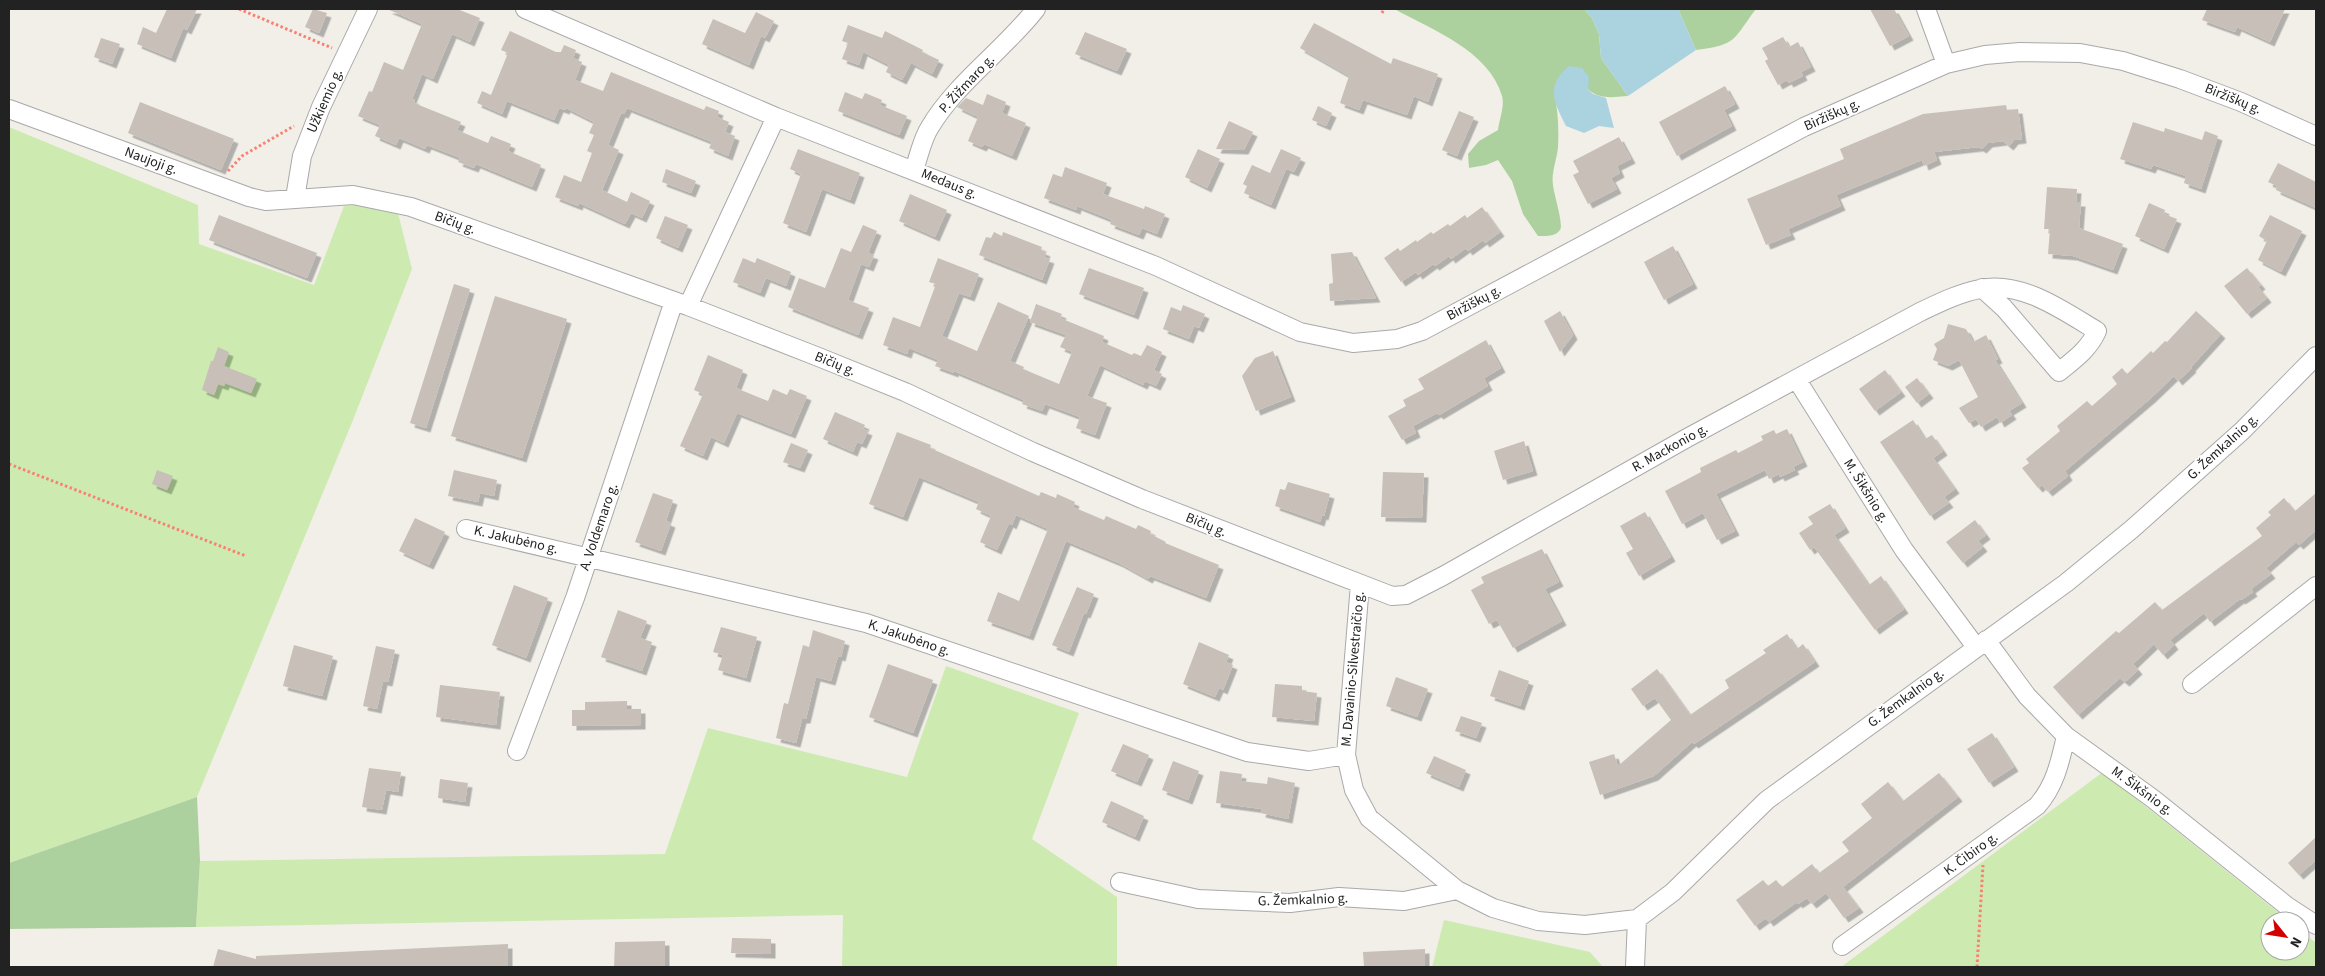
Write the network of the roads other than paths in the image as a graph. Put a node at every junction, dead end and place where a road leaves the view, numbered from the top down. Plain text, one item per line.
1 (368, 9) edge
2 (526, 9) edge
3 (1036, 9) edge
4 (1926, 9) edge
5 (1946, 64) junction
6 (9, 109) edge
7 (776, 117) junction
8 (2316, 136) edge
9 (914, 170) junction
10 (295, 198) junction
11 (1982, 288) junction
12 (681, 304) junction
13 (1376, 342) joint
14 (2316, 356) edge
15 (1797, 380) junction
16 (466, 529) dead end
17 (588, 557) junction
18 (1360, 584) junction
19 (2316, 586) edge
20 (1981, 643) junction
21 (2192, 684) dead end
22 (2066, 736) junction
23 (517, 751) dead end
24 (1346, 755) junction
25 (1120, 882) dead end
26 (1457, 890) junction
27 (1637, 919) junction
28 (2316, 925) edge
29 (1842, 946) dead end
30 (1635, 967) edge

1 - 10 street, Užkiemio g.
2 - 7 street, Medaus g.
3 - 9 street, P. Žižmaro g.
4 - 5 street
5 - 8 street, Biržiškų g.
5 - 13 street, Biržiškų g.
6 - 10 street, Naujoji g.
7 - 9 street, Medaus g.
7 - 12 street, A. Voldemaro g.
9 - 13 street, Medaus g.
10 - 12 street, Bičių g.
11 - 11 street, R. Mackonio g.
11 - 15 street, R. Mackonio g.
12 - 17 street, A. Voldemaro g.
12 - 18 street, Bičių g.
14 - 20 street, G. Žemkalnio g.
15 - 18 street, R. Mackonio g.
15 - 20 street, M. Šikšnio g.
16 - 17 street, K. Jakubėno g.
17 - 23 street, A. Voldemaro g.
17 - 24 street, K. Jakubėno g.
18 - 24 street, M. Davainio-Silvestraičio g.
19 - 21 street
20 - 22 street, M. Šikšnio g.
20 - 27 street, G. Žemkalnio g.
22 - 28 street, M. Šikšnio g.
22 - 29 street, K. Čibiro g.
24 - 26 street
25 - 26 street, G. Žemkalnio g.
26 - 27 street
27 - 30 street

